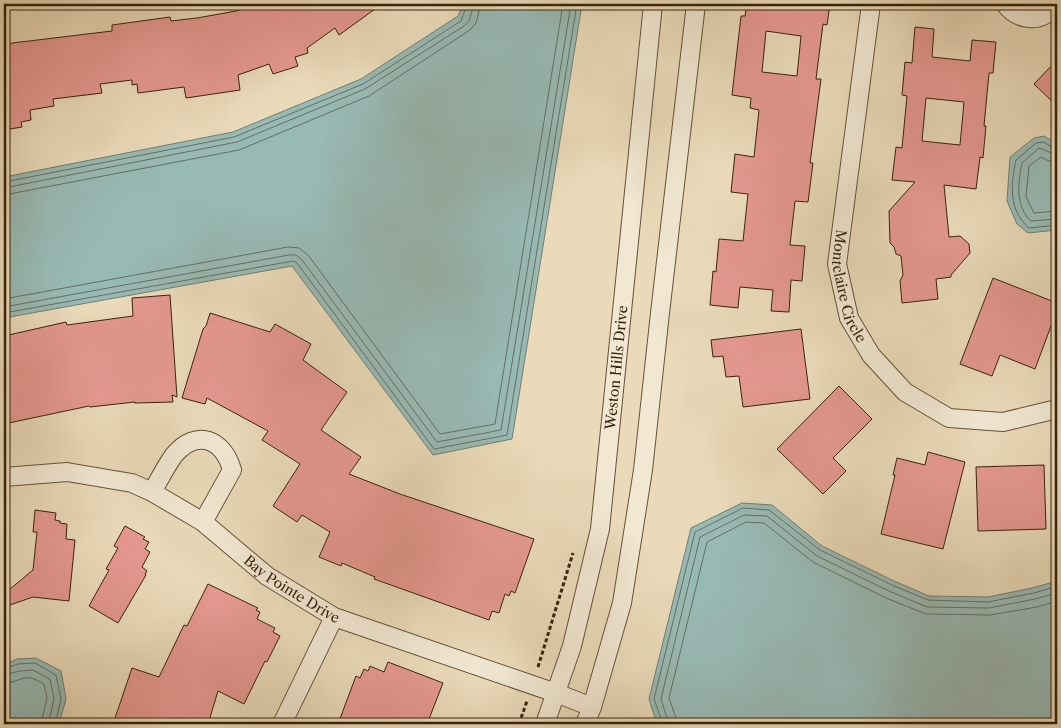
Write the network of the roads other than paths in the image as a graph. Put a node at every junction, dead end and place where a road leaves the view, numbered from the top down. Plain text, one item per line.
1 (653, 4) edge
2 (696, 4) edge
3 (871, 4) edge
4 (1005, 4) edge
5 (1055, 4) edge
6 (1057, 409) edge
7 (4, 477) edge
8 (152, 492) junction
9 (203, 522) junction
10 (334, 617) junction
11 (556, 692) junction
12 (592, 707) junction
13 (282, 724) edge
14 (545, 724) edge
15 (585, 724) edge

1 - 11 street, Weston Hills Drive
2 - 12 street
3 - 6 street, Montclaire Circle
4 - 5 street
7 - 8 street, Bay Pointe Drive
8 - 9 street, Bay Pointe Drive
8 - 9 street
9 - 10 street, Bay Pointe Drive
10 - 11 street, Bay Pointe Drive
10 - 13 street
11 - 12 street, Bay Pointe Drive
11 - 14 street, Weston Hills Drive
12 - 15 street

